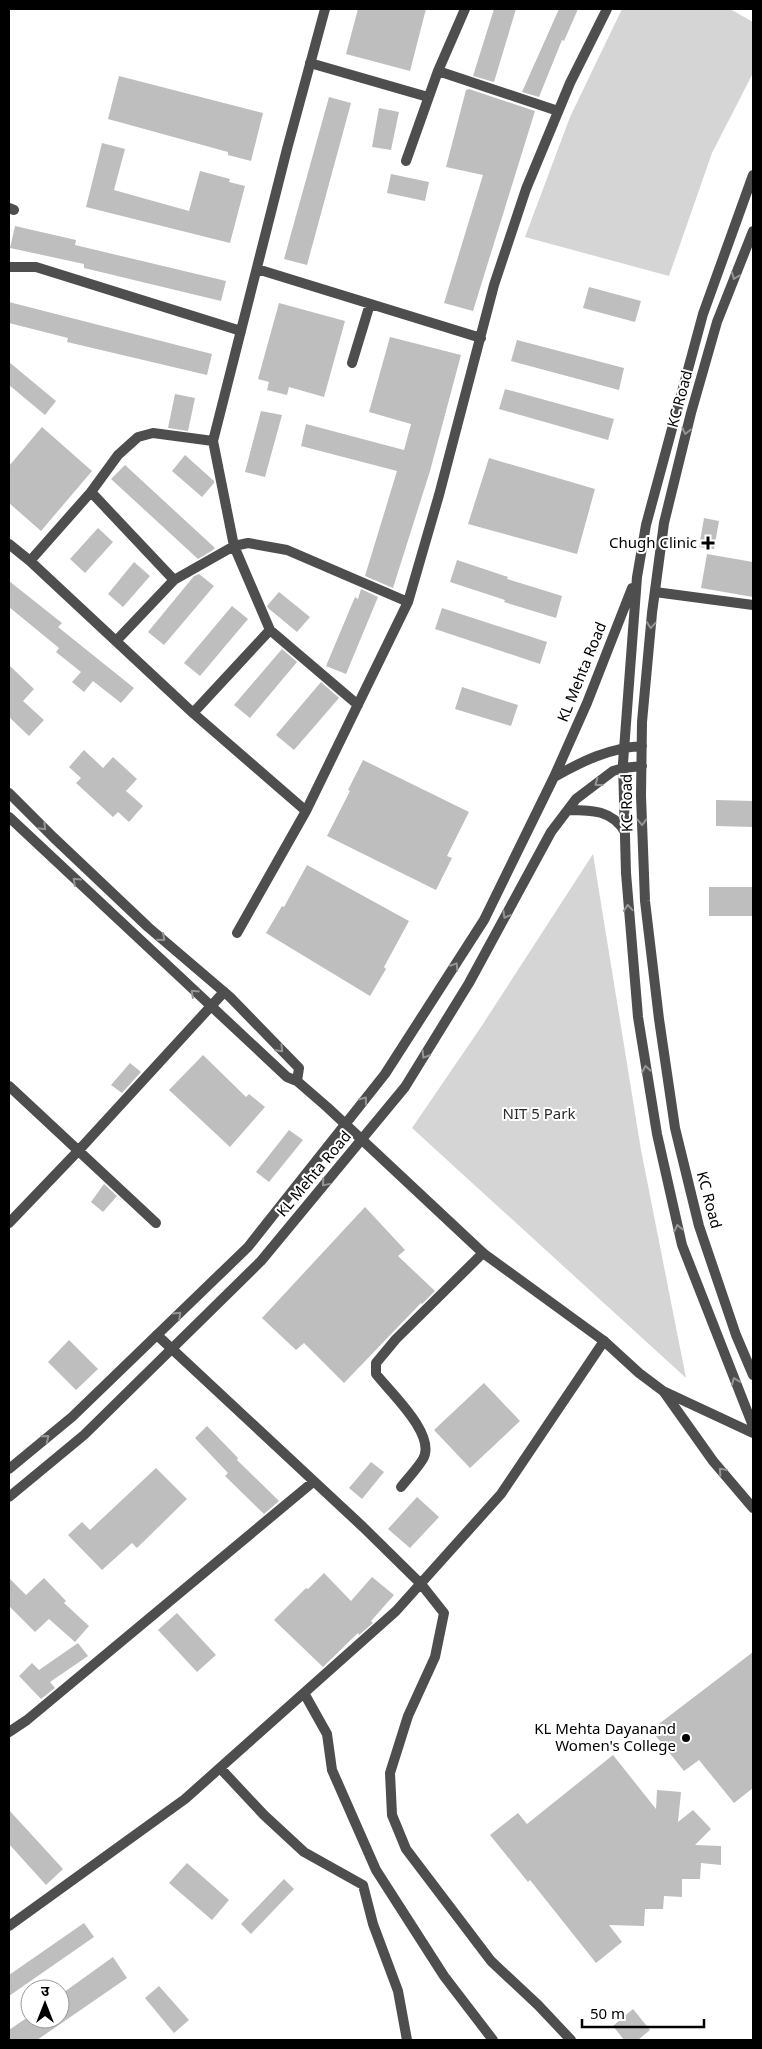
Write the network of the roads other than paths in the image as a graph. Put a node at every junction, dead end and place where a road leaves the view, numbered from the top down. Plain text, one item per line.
1 (325, 9) edge
2 (466, 9) edge
3 (607, 9) edge
4 (310, 63) junction
5 (438, 72) junction
6 (428, 97) junction
7 (558, 111) junction
8 (406, 161) dead end
9 (752, 180) edge
10 (753, 231) edge
11 (9, 267) edge
12 (257, 269) junction
13 (370, 304) junction
14 (241, 331) junction
15 (480, 338) junction
16 (352, 363) dead end
17 (213, 441) junction
18 (91, 492) junction
19 (9, 544) edge
20 (234, 546) junction
21 (30, 561) junction
22 (636, 577) junction
23 (174, 580) junction
24 (655, 592) junction
25 (408, 602) junction
26 (753, 605) edge
27 (270, 630) junction
28 (116, 640) junction
29 (358, 705) junction
30 (193, 713) junction
31 (642, 746) junction
32 (623, 747) junction
33 (642, 766) junction
34 (623, 768) junction
35 (554, 777) junction
36 (9, 792) edge
37 (568, 810) junction
38 (306, 811) junction
39 (9, 817) edge
40 (626, 833) junction
41 (237, 933) dead end
42 (224, 992) junction
43 (211, 1007) junction
44 (297, 1081) junction
45 (9, 1086) edge
46 (345, 1124) junction
47 (362, 1140) junction
48 (79, 1150) junction
49 (156, 1222) dead end
50 (9, 1223) edge
51 (483, 1253) junction
52 (157, 1335) junction
53 (604, 1341) junction
54 (172, 1349) junction
55 (753, 1375) edge
56 (663, 1391) junction
57 (753, 1426) edge
58 (753, 1434) edge
59 (9, 1469) edge
60 (312, 1482) junction
61 (401, 1487) dead end
62 (9, 1497) edge
63 (753, 1508) edge
64 (421, 1584) junction
65 (304, 1693) junction
66 (9, 1732) edge
67 (220, 1768) junction
68 (9, 1926) edge
69 (407, 2040) edge
70 (493, 2040) edge
71 (571, 2040) edge

1 - 4 street
2 - 5 street
3 - 7 street
4 - 6 street
4 - 12 street
5 - 6 street
5 - 7 street
6 - 8 street
7 - 15 street
9 - 22 street
10 -> 24 street, KC Road
11 - 14 street
12 - 13 street
12 - 14 street
13 - 15 street
13 - 16 street
14 - 17 street
15 - 25 street
17 - 18 street
17 - 20 street
18 - 21 street
18 - 23 street
19 - 21 street
20 - 23 street
20 - 25 street
20 - 27 street
21 - 28 street
22 - 32 street
22 - 35 street, KL Mehta Road
23 - 28 street
24 - 26 street
24 -> 31 street, KC Road
25 - 29 street
27 - 29 street
27 - 30 street
28 - 30 street
29 - 38 street
30 - 38 street
31 - 32 street
31 - 33 street, KC Road
32 - 34 street
32 - 35 street
33 - 34 street, KL Mehta Road
33 -> 55 street, KC Road
34 -> 37 street, KL Mehta Road
34 - 40 street
46 -> 35 street, KL Mehta Road
36 -> 42 street
37 - 40 street
37 -> 47 street, KL Mehta Road
38 - 41 street
43 -> 39 street
57 -> 40 street
42 - 43 street
42 -> 44 street
43 - 44 street
43 - 48 street
44 - 46 street
45 - 48 street
46 - 47 street
52 -> 46 street, KL Mehta Road
47 - 51 street
47 -> 54 street, KL Mehta Road
48 - 49 street
48 - 50 street
51 - 53 street
51 - 61 street
52 - 54 street
59 -> 52 street, KL Mehta Road
53 - 56 street
53 - 64 street
54 - 60 street
54 - 62 street, KL Mehta Road
56 - 58 street
63 -> 56 street
60 - 64 street
60 - 66 street
64 - 65 street
64 - 71 street
65 - 67 street
65 - 70 street
67 - 68 street
67 - 69 street

